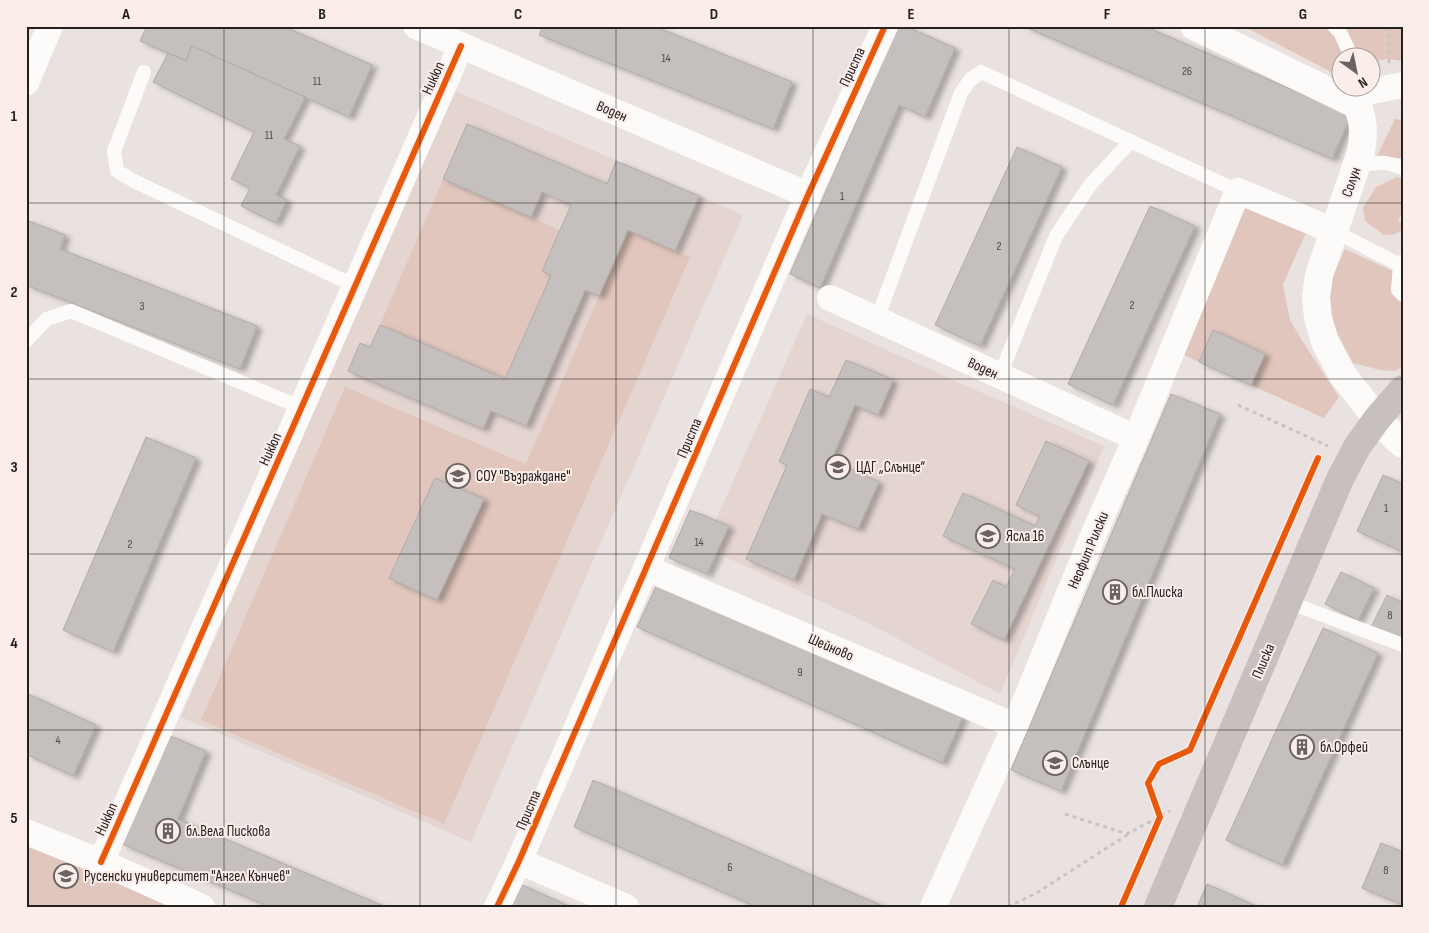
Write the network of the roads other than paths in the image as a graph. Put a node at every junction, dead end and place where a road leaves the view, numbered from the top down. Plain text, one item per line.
1 (50, 26) edge
2 (416, 26) edge
3 (885, 26) edge
4 (1194, 26) edge
5 (1334, 26) edge
6 (462, 46) junction
7 (1347, 48) edge
8 (144, 72) dead end
9 (1332, 75) edge
10 (26, 83) edge
11 (1372, 98) edge
12 (1131, 141) junction
13 (1356, 168) junction
14 (1403, 168) edge
15 (1238, 191) junction
16 (808, 195) junction
17 (1334, 232) junction
18 (1401, 263) edge
19 (355, 286) junction
20 (1403, 296) edge
21 (830, 298) dead end
22 (877, 319) junction
23 (26, 341) edge
24 (1000, 375) junction
25 (1403, 389) edge
26 (302, 408) junction
27 (1377, 419) junction
28 (1136, 438) junction
29 (1403, 444) edge
30 (646, 568) junction
31 (1288, 602) junction
32 (1403, 645) edge
33 (1015, 726) junction
34 (26, 832) edge
35 (101, 862) junction
36 (519, 862) junction
37 (202, 907) edge
38 (497, 907) edge
39 (626, 907) edge
40 (933, 907) edge
41 (1158, 907) edge

1 - 10 street
2 - 6 street, Воден
3 - 16 street, Приста
4 - 9 street
5 - 7 lane
6 - 16 street, Воден
6 - 19 street, Никюп
8 - 19 lane
11 - 13 street, Солун
12 - 15 lane
12 - 22 lane
12 - 24 lane
13 - 14 lane
13 - 17 street, Солун
15 - 17 street
15 - 28 street, Неофит Рилски
16 - 30 street, Приста
17 - 18 lane
17 - 27 street, Солун
18 - 20 lane
19 - 26 street, Никюп
21 - 22 street, Воден
22 - 24 street, Воден
23 - 26 lane
24 - 28 street, Воден
25 - 27 main road, Плиска
26 - 35 street, Никюп
27 - 29 street
27 - 31 main road, Плиска
28 - 33 street, Неофит Рилски
30 - 33 street, Шейново
30 - 36 street, Приста
31 - 32 lane
31 - 41 main road, Плиска
33 - 40 street, Неофит Рилски
34 - 35 street
35 - 37 street
36 - 38 street, Приста
36 - 39 street

